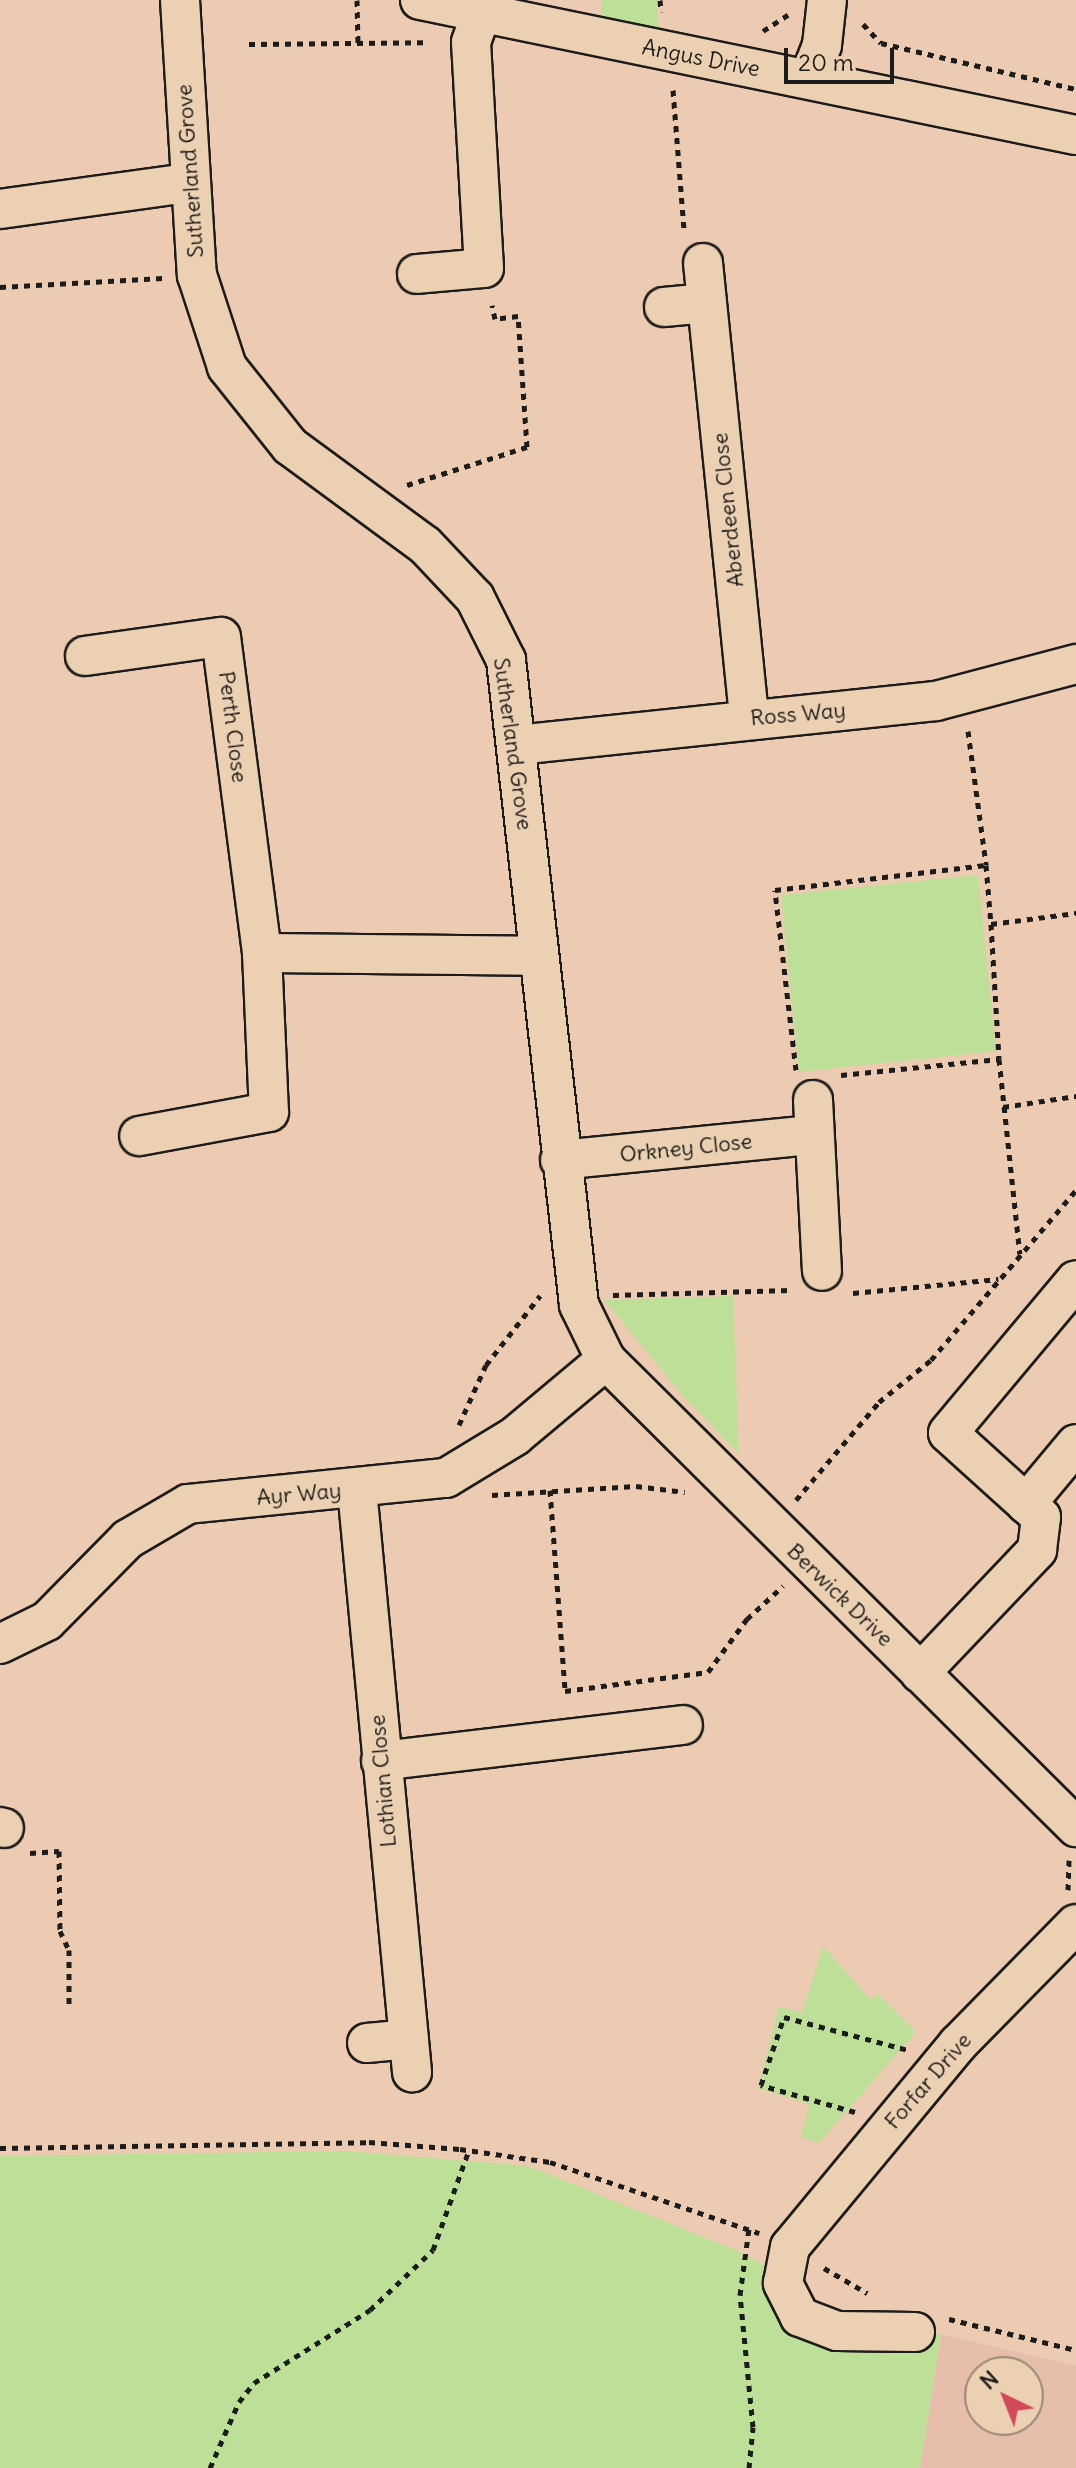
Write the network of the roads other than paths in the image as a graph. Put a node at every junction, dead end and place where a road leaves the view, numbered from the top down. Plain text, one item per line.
1 (180, 0) edge
2 (420, 0) edge
3 (827, 0) edge
4 (481, 15) junction
5 (809, 79) junction
6 (1076, 135) edge
7 (188, 183) junction
8 (0, 209) edge
9 (703, 263) road end
10 (417, 274) dead end
11 (707, 303) junction
12 (664, 307) dead end
13 (85, 656) dead end
14 (1076, 664) edge
15 (749, 718) junction
16 (517, 745) junction
17 (262, 953) junction
18 (539, 956) junction
19 (139, 1136) dead end
20 (560, 1160) junction
21 (1076, 1280) edge
22 (823, 1284) road end
23 (606, 1360) junction
24 (1076, 1444) edge
25 (357, 1489) junction
26 (1026, 1504) junction
27 (0, 1644) edge
28 (920, 1673) junction
29 (683, 1725) dead end
30 (381, 1761) junction
31 (1076, 1827) edge
32 (1076, 1924) edge
33 (367, 2043) dead end
34 (915, 2332) dead end

1 - 7 street, Sutherland Grove
2 - 4 street, Angus Drive
3 - 5 street
4 - 5 street, Angus Drive
4 - 10 street
5 - 6 street, Angus Drive
7 - 8 street
7 - 16 street, Sutherland Grove
9 - 11 street, Aberdeen Close
11 - 12 street
11 - 15 street, Aberdeen Close
13 - 17 street, Perth Close
14 - 15 street, Ross Way
15 - 16 street, Ross Way
16 - 18 street, Sutherland Grove
17 - 18 street
17 - 19 street, Perth Close
18 - 20 street, Sutherland Grove
20 - 22 street, Orkney Close
20 - 23 street, Sutherland Grove
21 - 26 street
23 - 25 street, Ayr Way
23 - 28 street, Berwick Drive
24 - 26 street
25 - 27 street, Ayr Way
25 - 30 street, Lothian Close
26 - 28 street
28 - 31 street, Berwick Drive
29 - 30 street
30 - 33 street, Lothian Close
32 - 34 street, Forfar Drive

